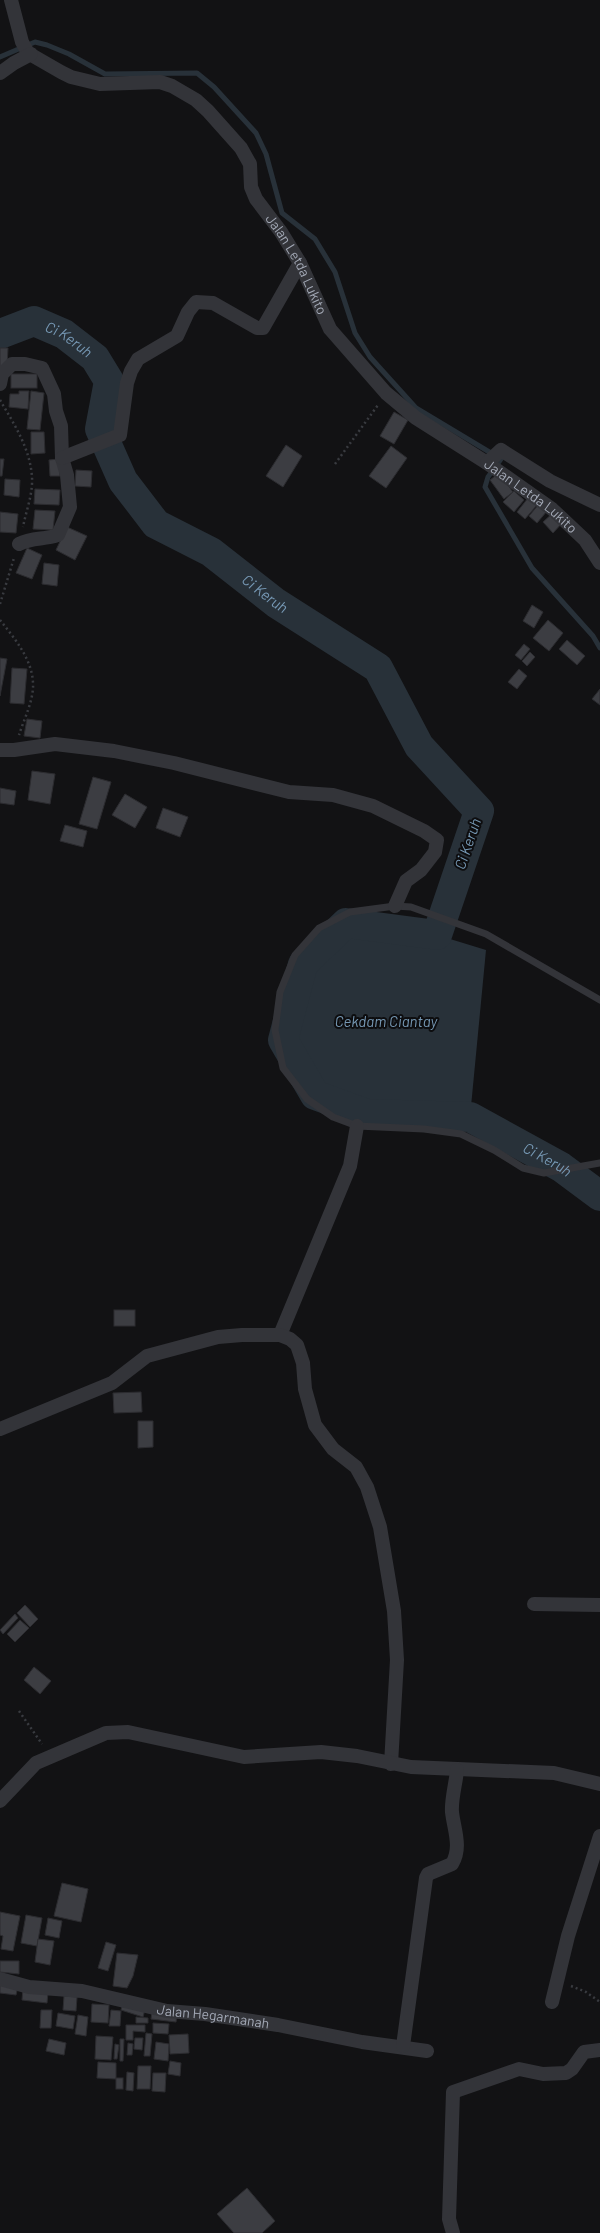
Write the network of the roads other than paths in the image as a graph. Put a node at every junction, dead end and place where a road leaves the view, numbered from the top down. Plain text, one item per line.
1 (11, 0) edge
2 (27, 50) junction
3 (0, 73) edge
4 (300, 263) junction
5 (0, 384) edge
6 (62, 458) junction
7 (493, 462) junction
8 (600, 505) edge
9 (19, 544) road end
10 (600, 563) edge
11 (7, 750) edge
12 (395, 906) junction
13 (600, 1000) edge
14 (357, 1126) junction
15 (600, 1163) edge
16 (280, 1335) junction
17 (0, 1429) edge
18 (534, 1604) dead end
19 (600, 1605) edge
20 (391, 1764) junction
21 (457, 1770) junction
22 (600, 1784) edge
23 (0, 1801) edge
24 (600, 1836) edge
25 (0, 1979) edge
26 (552, 2002) dead end
27 (403, 2046) junction
28 (600, 2050) edge
29 (427, 2051) dead end
30 (453, 2233) edge

1 - 2 street
2 - 3 street
2 - 4 street, Jalan Letda Lukito
4 - 6 street
4 - 7 street, Jalan Letda Lukito
5 - 6 street
6 - 9 street
7 - 8 street
7 - 10 street, Jalan Letda Lukito
11 - 12 street
12 - 13 lane
12 - 14 lane
14 - 15 lane
14 - 16 street
16 - 17 street
16 - 20 street
18 - 19 street
20 - 21 street
20 - 23 street
21 - 22 street
21 - 27 street
24 - 26 street
25 - 27 street, Jalan Hegarmanah
27 - 29 street, Jalan Hegarmanah
28 - 30 street

